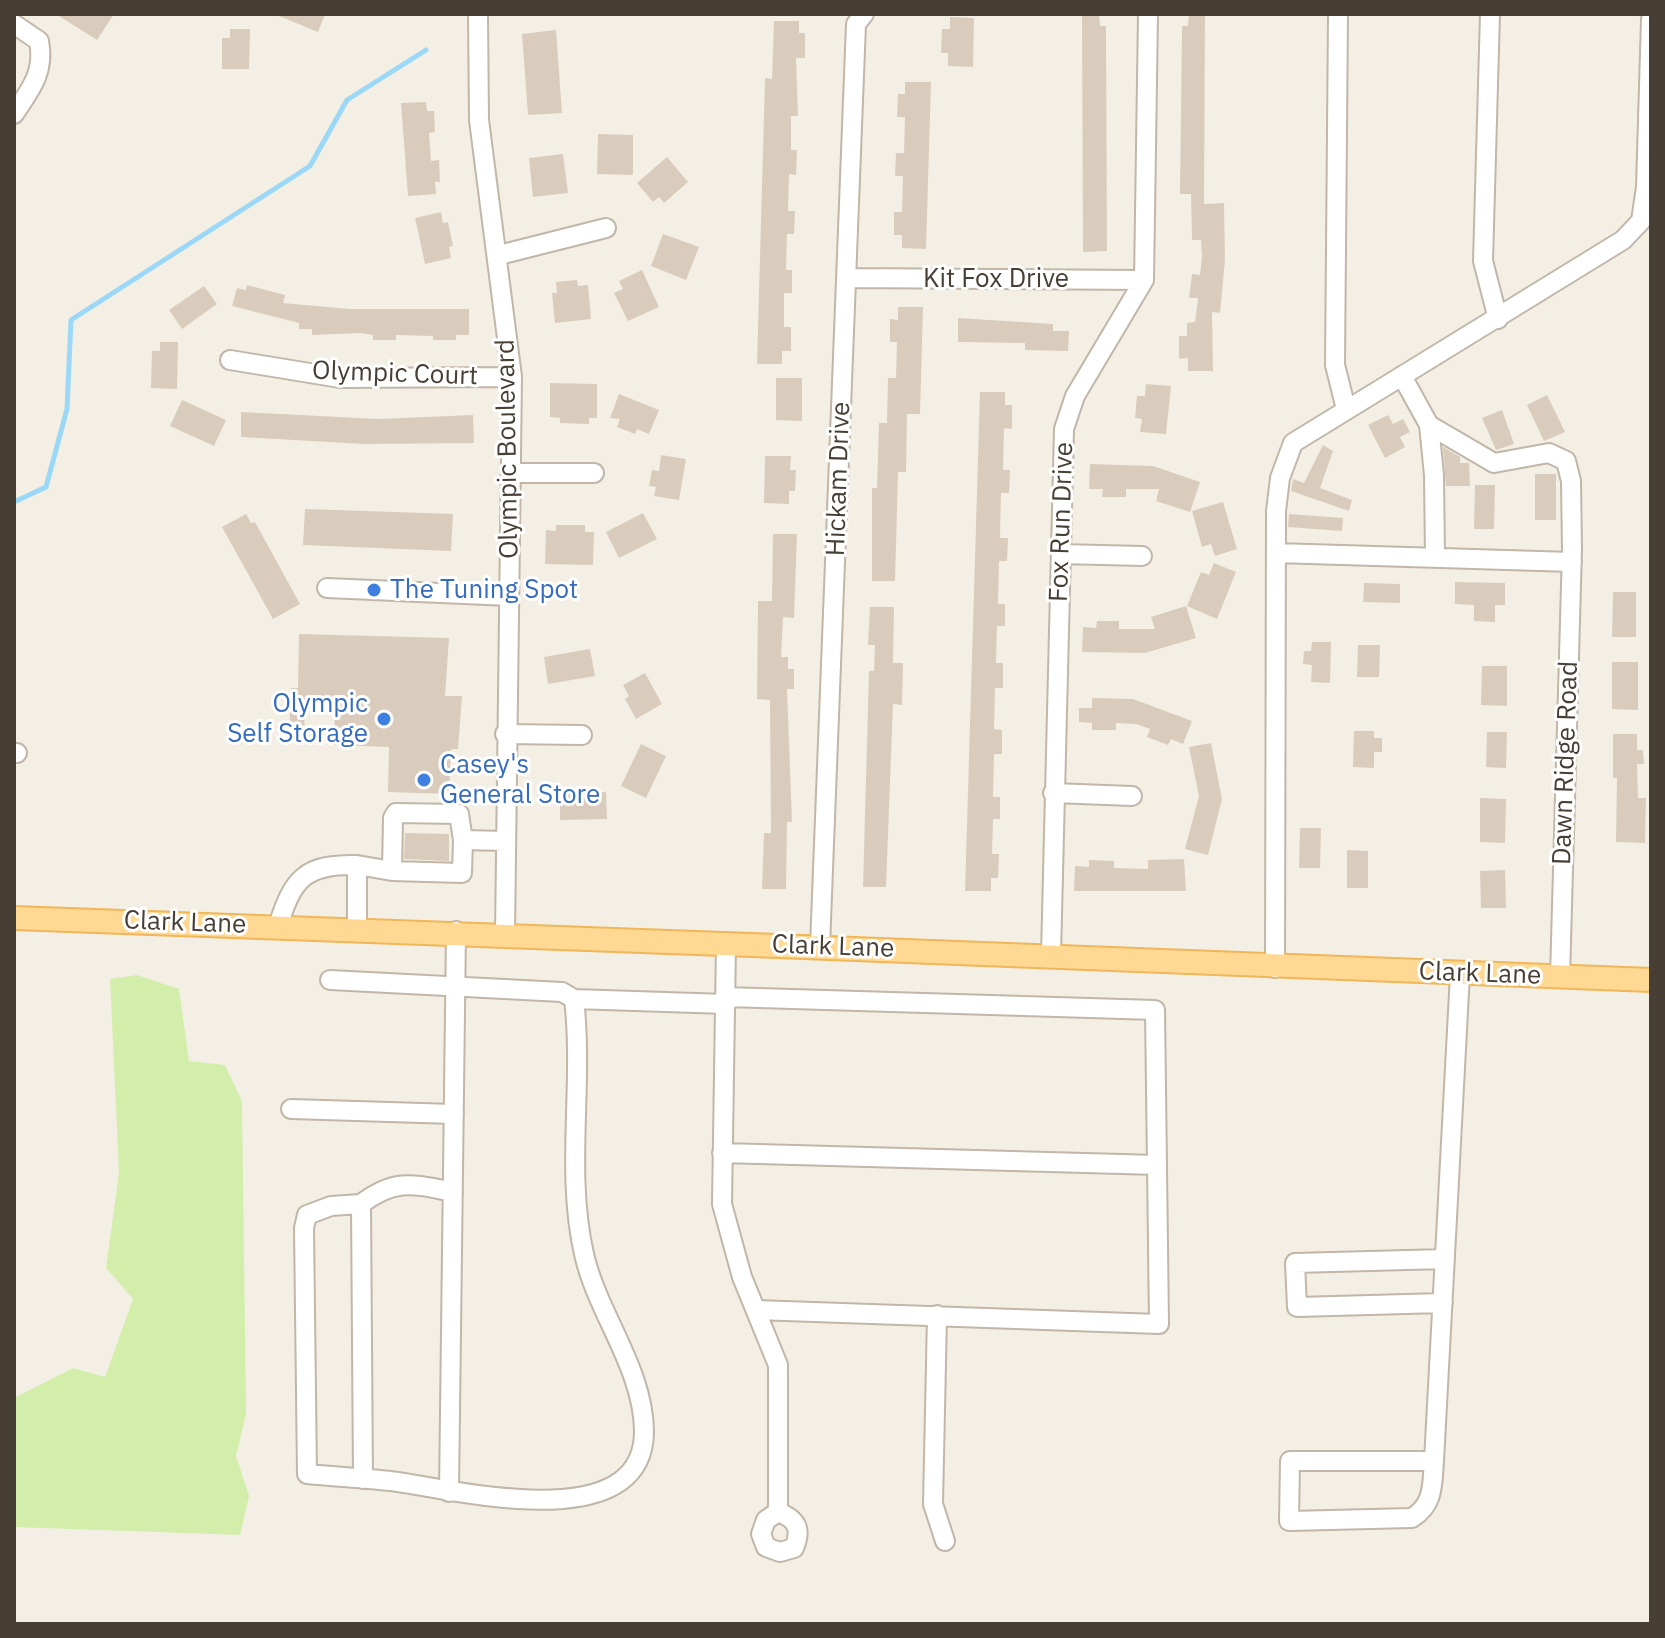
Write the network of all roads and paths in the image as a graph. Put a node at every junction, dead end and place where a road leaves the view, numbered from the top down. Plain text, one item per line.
1 (478, 14) edge
2 (864, 14) edge
3 (1148, 14) edge
4 (1338, 14) edge
5 (1490, 14) edge
6 (1651, 19) edge
7 (14, 24) edge
8 (14, 114) edge
9 (606, 228) dead end
10 (499, 255) junction
11 (848, 278) junction
12 (1144, 280) junction
13 (1498, 319) junction
14 (230, 360) dead end
15 (1402, 376) junction
16 (512, 377) junction
17 (1346, 409) junction
18 (1429, 425) junction
19 (513, 473) junction
20 (594, 473) dead end
21 (1276, 553) junction
22 (1061, 554) junction
23 (1142, 556) dead end
24 (1572, 556) junction
25 (1435, 557) junction
26 (327, 588) dead end
27 (509, 596) junction
28 (505, 734) junction
29 (582, 735) dead end
30 (1053, 793) junction
31 (1132, 796) dead end
32 (463, 840) junction
33 (506, 841) junction
34 (357, 865) junction
35 (392, 871) junction
36 (14, 918) edge
37 (278, 926) junction
38 (357, 928) junction
39 (456, 931) junction
40 (505, 934) junction
41 (726, 944) junction
42 (820, 946) junction
43 (1051, 955) junction
44 (1275, 968) junction
45 (1460, 974) junction
46 (1560, 977) junction
47 (330, 980) dead end
48 (1651, 980) edge
49 (455, 987) junction
50 (574, 999) junction
51 (726, 1000) junction
52 (291, 1109) dead end
53 (454, 1114) junction
54 (722, 1153) junction
55 (1157, 1165) junction
56 (453, 1192) junction
57 (361, 1204) junction
58 (1445, 1259) junction
59 (1443, 1303) junction
60 (756, 1310) junction
61 (937, 1315) junction
62 (1434, 1461) junction
63 (363, 1479) junction
64 (449, 1492) junction
65 (778, 1512) dead end
66 (945, 1541) dead end

1 - 10 street, Olympic Boulevard
2 - 11 street, Hickam Drive
3 - 12 street, Fox Run Drive
4 - 17 street
5 - 13 street
6 - 13 street
7 - 8 street
9 - 10 street
10 - 16 street, Olympic Boulevard
11 - 12 street, Kit Fox Drive
11 - 42 street, Hickam Drive
12 - 22 street, Fox Run Drive
13 - 15 street
14 - 16 street, Olympic Court
15 - 17 street
15 - 18 street
16 - 19 street, Olympic Boulevard
17 - 21 street
18 - 24 street, Dawn Ridge Road
18 - 25 street
19 - 20 street
19 - 27 street, Olympic Boulevard
21 - 25 street
21 - 44 street
22 - 23 street
22 - 30 street, Fox Run Drive
24 - 25 street
24 - 46 street, Dawn Ridge Road
26 - 27 street
27 - 28 street, Olympic Boulevard
28 - 29 street
28 - 33 street, Olympic Boulevard
30 - 31 street
30 - 43 street, Fox Run Drive
32 - 33 street
32 - 35 street
32 - 35 street
33 - 40 street, Olympic Boulevard
34 - 35 street
34 - 37 street
34 - 38 street
36 - 37 main road, Clark Lane
37 - 38 main road, Clark Lane
38 - 39 main road, Clark Lane
39 - 40 main road, Clark Lane
39 - 49 street
40 - 41 main road, Clark Lane
41 - 42 main road, Clark Lane
41 - 51 street
42 - 43 main road, Clark Lane
43 - 44 main road, Clark Lane
44 - 45 main road, Clark Lane
45 - 46 main road, Clark Lane
45 - 58 street
46 - 48 main road, Clark Lane
47 - 49 street
49 - 50 street
49 - 53 street
50 - 51 street
50 - 64 street
51 - 54 street
51 - 55 street
52 - 53 street
53 - 56 street
54 - 55 street
54 - 60 street
55 - 61 street
56 - 57 street
56 - 64 street
57 - 63 street
57 - 63 street
58 - 59 street
58 - 59 street
59 - 62 street
60 - 61 street
60 - 65 street
61 - 66 street
62 - 62 street
63 - 64 street

